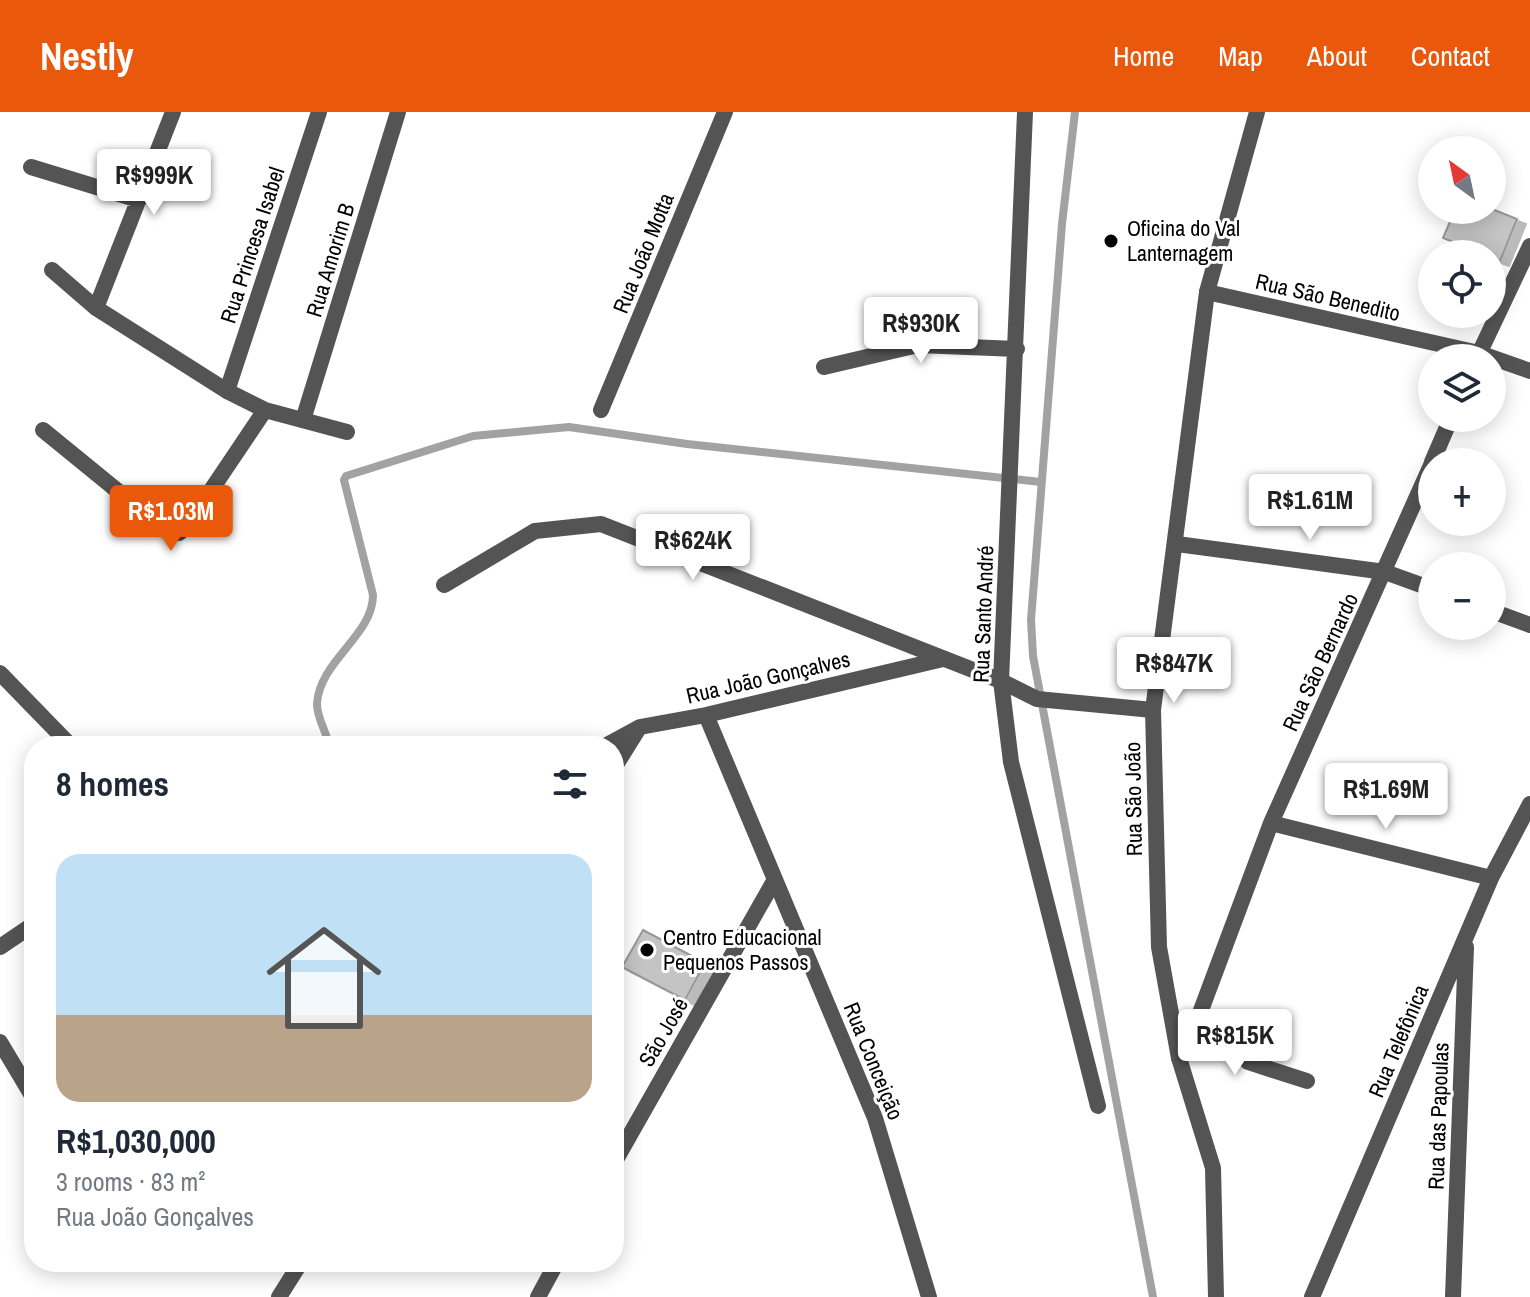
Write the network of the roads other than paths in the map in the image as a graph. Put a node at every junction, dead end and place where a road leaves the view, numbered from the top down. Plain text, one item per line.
1 (173, 112) edge
2 (319, 112) edge
3 (398, 112) edge
4 (725, 112) edge
5 (1025, 112) edge
6 (1257, 112) edge
7 (31, 167) dead end
8 (139, 200) junction
9 (1530, 246) edge
10 (52, 270) dead end
11 (1207, 292) junction
12 (96, 308) junction
13 (1427, 344) edge
14 (1484, 344) edge
15 (1017, 349) junction
16 (1506, 364) edge
17 (824, 367) dead end
18 (1530, 371) edge
19 (227, 391) junction
20 (265, 410) junction
21 (601, 410) dead end
22 (303, 420) junction
23 (43, 430) dead end
24 (347, 432) dead end
25 (1418, 495) edge
26 (1177, 544) junction
27 (1385, 572) junction
28 (1418, 584) edge
29 (444, 585) dead end
30 (1506, 616) edge
31 (1530, 625) edge
32 (943, 659) junction
33 (0, 673) edge
34 (1001, 681) junction
35 (1153, 710) junction
36 (706, 715) junction
37 (640, 727) junction
38 (61, 736) edge
39 (623, 736) edge
40 (624, 752) edge
41 (1530, 804) edge
42 (1271, 823) junction
43 (1491, 878) junction
44 (774, 881) junction
45 (24, 931) edge
46 (1467, 937) junction
47 (0, 947) edge
48 (1200, 1013) junction
49 (0, 1042) edge
50 (1179, 1058) junction
51 (6, 1066) edge
52 (1307, 1081) dead end
53 (24, 1087) edge
54 (1098, 1106) dead end
55 (624, 1145) edge
56 (295, 1272) edge
57 (552, 1272) edge
58 (279, 1297) edge
59 (538, 1297) edge
60 (929, 1297) edge
61 (1216, 1297) edge
62 (1312, 1297) edge
63 (1453, 1297) edge

1 - 8 street
2 - 19 street, Rua Princesa Isabel
3 - 22 street, Rua Amorim B
4 - 21 street, Rua João Motta
5 - 15 street, Rua Santo André
6 - 11 street, Rua São João
7 - 8 street
8 - 12 street
9 - 14 street
10 - 12 street
11 - 13 street, Rua São Benedito
11 - 26 street, Rua São João
12 - 19 street
15 - 17 street
15 - 34 street, Rua Santo André
16 - 18 street, Rua São Benedito
19 - 20 street
20 - 22 street
20 - 23 street
22 - 24 street
25 - 27 street, Rua São Bernardo
26 - 27 street
26 - 35 street, Rua São João
27 - 28 street
27 - 42 street, Rua São Bernardo
29 - 32 street
30 - 31 street
32 - 34 street
32 - 36 street, Rua João Gonçalves
33 - 38 street
34 - 35 street
34 - 54 street, Rua Santo André
35 - 50 street, Rua São João
36 - 37 street, Rua João Gonçalves
36 - 44 street, Rua Conceição
37 - 39 street, Rua João Gonçalves
37 - 40 street
41 - 43 street, Rua Telefônica
42 - 43 street
42 - 48 street, Rua São Bernardo
43 - 46 street, Rua Telefônica
44 - 55 street, São José
44 - 60 street, Rua Conceição
45 - 47 street
46 - 62 street, Rua Telefônica
46 - 63 street, Rua das Papoulas
48 - 50 street, Rua São Bernardo
48 - 52 street
49 - 51 street
50 - 61 street, Rua São João
51 - 53 street
56 - 58 street
57 - 59 street

